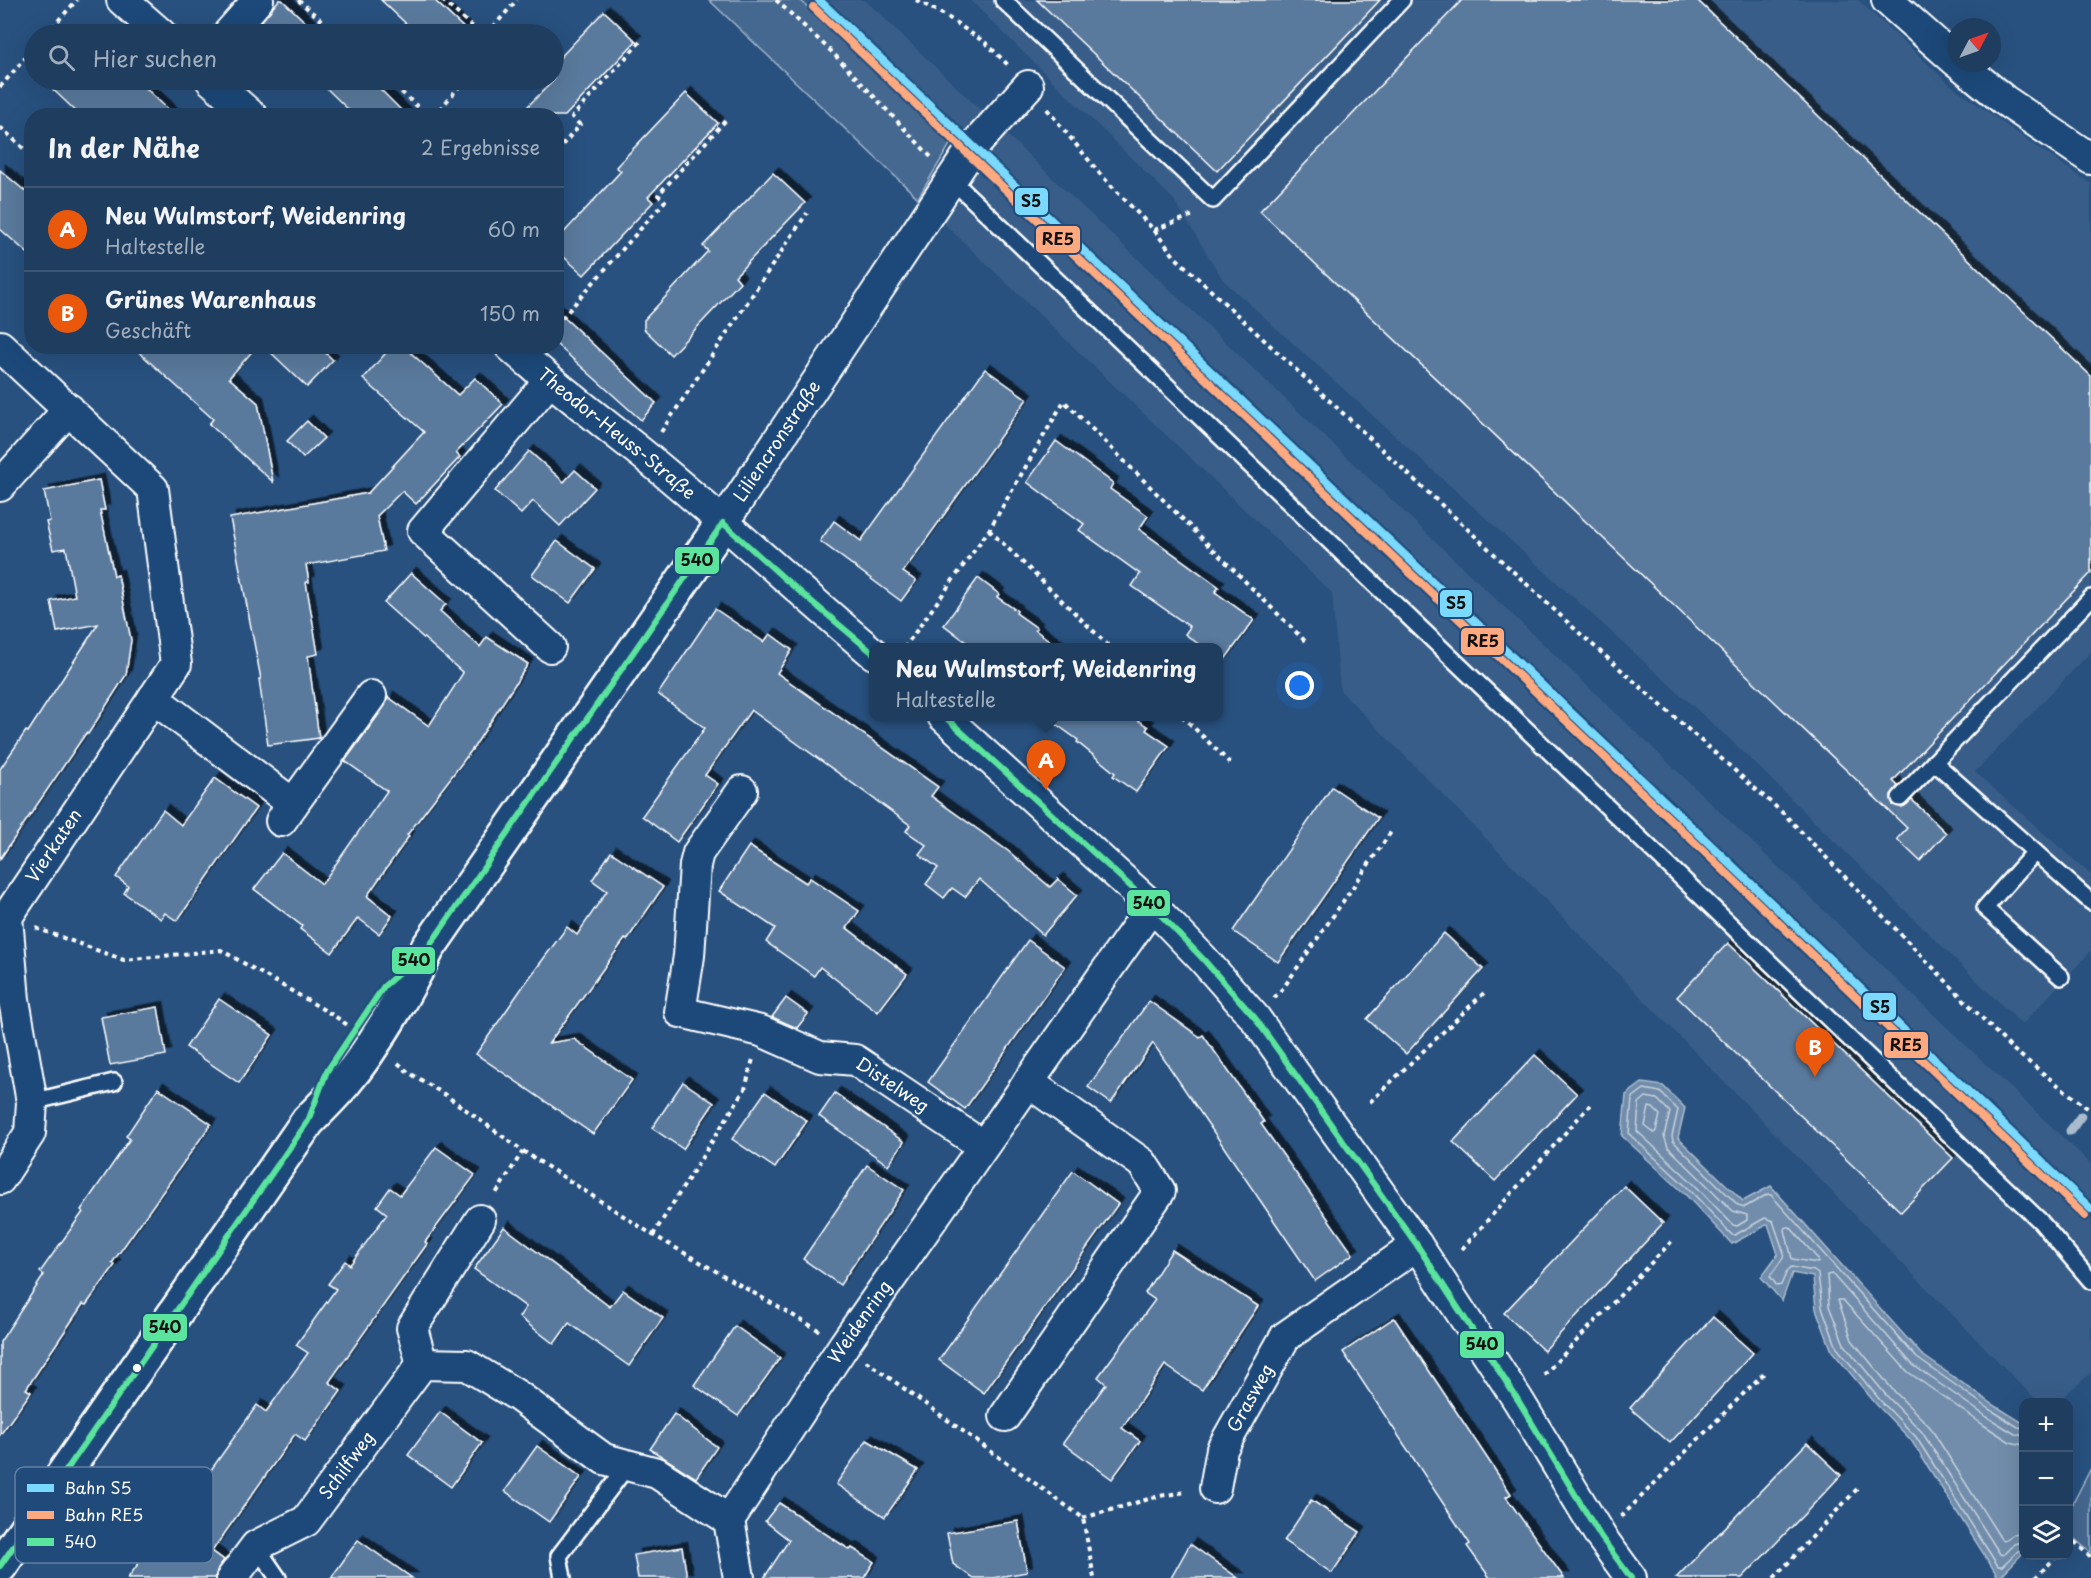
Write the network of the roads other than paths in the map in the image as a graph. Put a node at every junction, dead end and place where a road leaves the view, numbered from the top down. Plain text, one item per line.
1 (122, 0) edge
2 (258, 0) edge
3 (1003, 0) edge
4 (1402, 0) edge
5 (1887, 0) edge
6 (150, 24) edge
7 (237, 24) edge
8 (1947, 53) edge
9 (1969, 72) edge
10 (1028, 86) road end
11 (223, 90) edge
12 (243, 108) edge
13 (2091, 159) edge
14 (952, 180) junction
15 (0, 346) edge
16 (519, 354) edge
17 (549, 381) junction
18 (69, 409) junction
19 (0, 486) edge
20 (723, 523) junction
21 (2091, 598) edge
22 (550, 647) dead end
23 (869, 651) edge
24 (371, 696) dead end
25 (153, 698) junction
26 (947, 721) edge
27 (1934, 762) junction
28 (742, 791) dead end
29 (1900, 798) dead end
30 (2035, 852) junction
31 (2091, 902) edge
32 (1152, 906) junction
33 (2061, 977) dead end
34 (114, 1082) dead end
35 (1028, 1082) junction
36 (32, 1102) junction
37 (983, 1146) junction
38 (0, 1179) edge
39 (480, 1220) road end
40 (1417, 1245) junction
41 (2091, 1281) edge
42 (422, 1364) junction
43 (1005, 1416) dead end
44 (628, 1465) junction
45 (69, 1467) edge
46 (1215, 1488) road end
47 (729, 1520) junction
48 (15, 1544) edge
49 (256, 1546) junction
50 (0, 1566) edge
51 (232, 1578) edge
52 (278, 1578) edge
53 (563, 1578) edge
54 (739, 1578) edge
55 (1631, 1578) edge

1 - 6 street
2 - 7 street
3 - 4 lane
5 - 8 street
9 - 13 street
10 - 14 street, Liliencronstraße
11 - 12 street
14 - 20 street, Liliencronstraße
14 - 41 lane
15 - 18 street, Vierkaten
16 - 17 street, Theodor-Heuss-Straße
17 - 20 street, Theodor-Heuss-Straße
17 - 22 street
18 - 19 street
18 - 25 street, Vierkaten
20 - 23 street, Theodor-Heuss-Straße
20 - 45 street, Liliencronstraße
21 - 27 lane
24 - 25 street
25 - 36 street, Vierkaten
26 - 32 street
27 - 29 lane
27 - 30 lane
28 - 37 street, Distelweg
30 - 31 lane
30 - 33 lane
32 - 35 street, Weidenring
32 - 40 street
34 - 36 lane
35 - 37 street, Weidenring
35 - 43 street
36 - 38 street
37 - 47 street, Weidenring
39 - 42 street
40 - 46 street, Grasweg
40 - 55 street
42 - 44 street
42 - 49 street, Schilfweg
44 - 47 street
44 - 53 lane
47 - 54 street
48 - 50 street, Liliencronstraße
49 - 51 street, Schilfweg
49 - 52 lane

